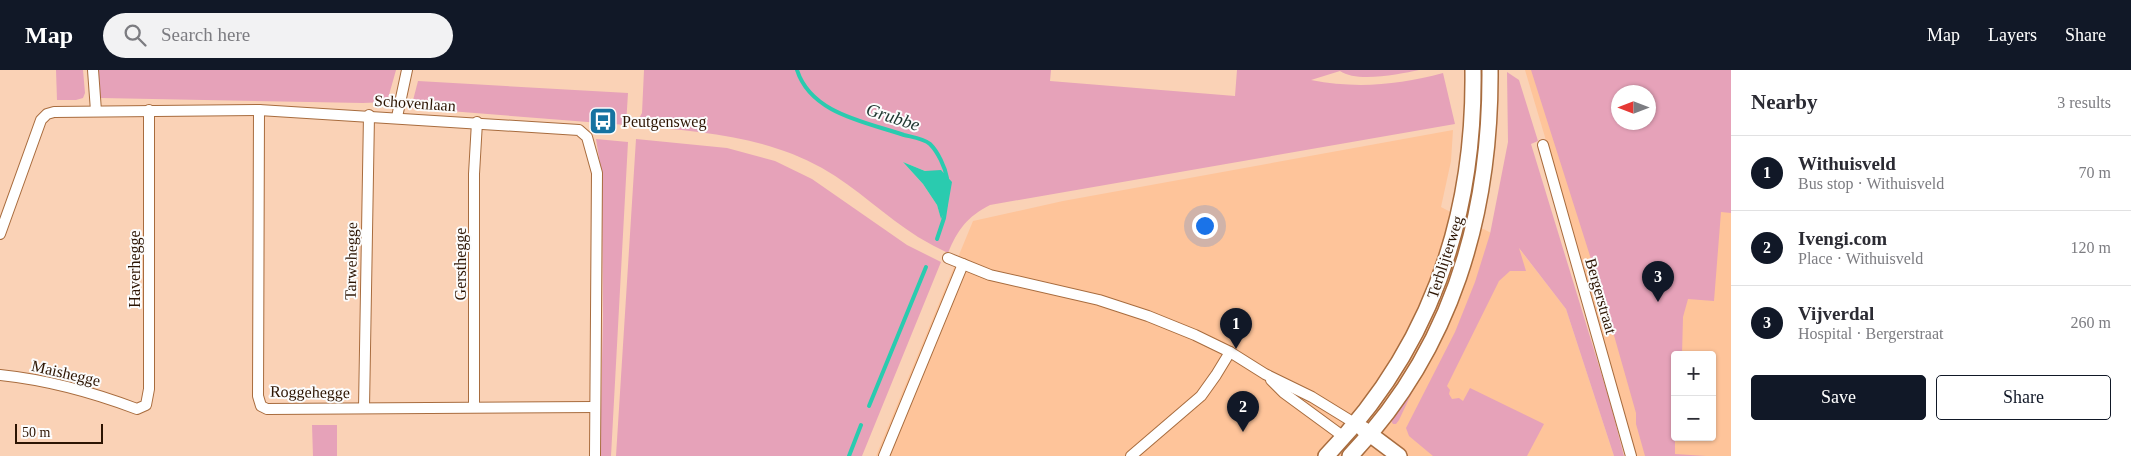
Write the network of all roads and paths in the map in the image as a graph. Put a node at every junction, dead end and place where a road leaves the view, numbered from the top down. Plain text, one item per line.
1 (93, 70) edge
2 (408, 70) edge
3 (1473, 70) edge
4 (1490, 70) edge
5 (149, 110) junction
6 (259, 110) junction
7 (96, 111) junction
8 (369, 115) junction
9 (396, 117) junction
10 (478, 122) junction
11 (1543, 145) dead end
12 (0, 234) edge
13 (948, 258) dead end
14 (963, 264) junction
15 (1230, 352) junction
16 (1265, 374) junction
17 (0, 376) edge
18 (124, 404) joint
19 (474, 407) junction
20 (595, 407) junction
21 (364, 408) junction
22 (1356, 424) junction
23 (1370, 434) junction
24 (1344, 437) junction
25 (1360, 453) edge
26 (595, 456) edge
27 (884, 456) edge
28 (1131, 456) edge
29 (1326, 456) edge
30 (1399, 456) edge
31 (1631, 456) edge

1 - 7 street
2 - 9 street
3 - 22 main road, Terblijterweg
4 - 23 main road, Terblijterweg
5 - 6 street, Schovenlaan
5 - 7 street, Schovenlaan
5 - 18 street, Haverhegge
6 - 8 street, Schovenlaan
6 - 21 street, Roggehegge
7 - 12 street, Schovenlaan
8 - 9 street, Schovenlaan
8 - 21 street, Tarwehegge
9 - 10 street, Schovenlaan
10 - 19 street, Gersthegge
10 - 20 street, Schovenlaan
11 - 31 street, Bergerstraat
13 - 14 street
14 - 15 street
14 - 27 street
15 - 16 street
15 - 28 street
16 - 22 street
16 - 24 street
17 - 18 street, Maishegge
19 - 20 street, Roggehegge
19 - 21 street, Roggehegge
20 - 26 street, Schovenlaan
22 - 23 main road
22 - 24 main road, Terblijterweg
23 - 25 main road, Terblijterweg
23 - 30 main road
24 - 25 main road, Terblijterweg
24 - 29 main road, Terblijterweg

